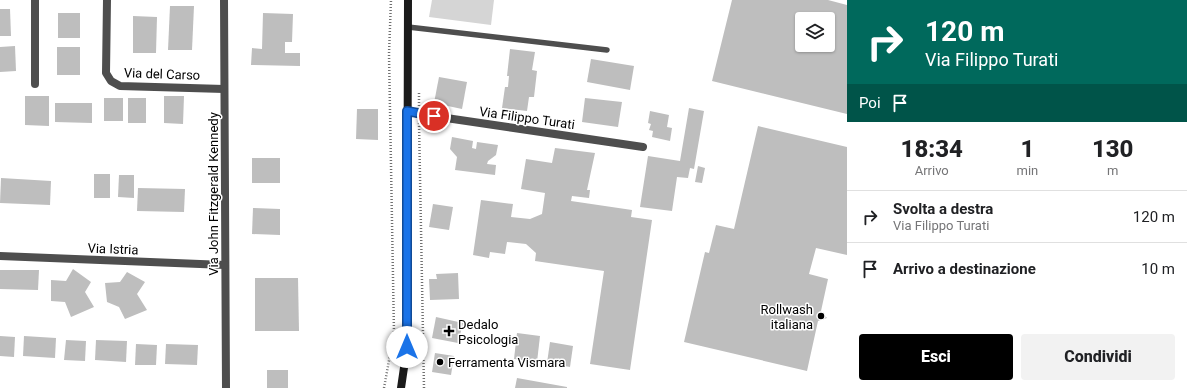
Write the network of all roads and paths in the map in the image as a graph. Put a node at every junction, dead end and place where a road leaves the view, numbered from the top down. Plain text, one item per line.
1 (35, 0) edge
2 (107, 0) edge
3 (224, 0) edge
4 (391, 0) edge
5 (408, 0) edge
6 (408, 27) junction
7 (607, 50) dead end
8 (35, 84) dead end
9 (419, 85) dead end
10 (224, 89) junction
11 (407, 111) junction
12 (419, 114) junction
13 (643, 147) dead end
14 (0, 256) edge
15 (225, 265) junction
16 (226, 388) edge
17 (384, 388) edge
18 (401, 388) edge
19 (424, 388) edge

1 - 8 street
2 - 10 street, Via del Carso
3 - 10 street, Via John Fitzgerald Kennedy
4 - 17 path
5 - 6 street
6 - 7 lane
6 - 11 street
9 - 12 path
10 - 15 street, Via John Fitzgerald Kennedy
11 - 12 street, Via Filippo Turati
11 - 18 street
12 - 13 street, Via Filippo Turati
12 - 19 path
14 - 15 street, Via Istria
15 - 16 street, Via John Fitzgerald Kennedy

